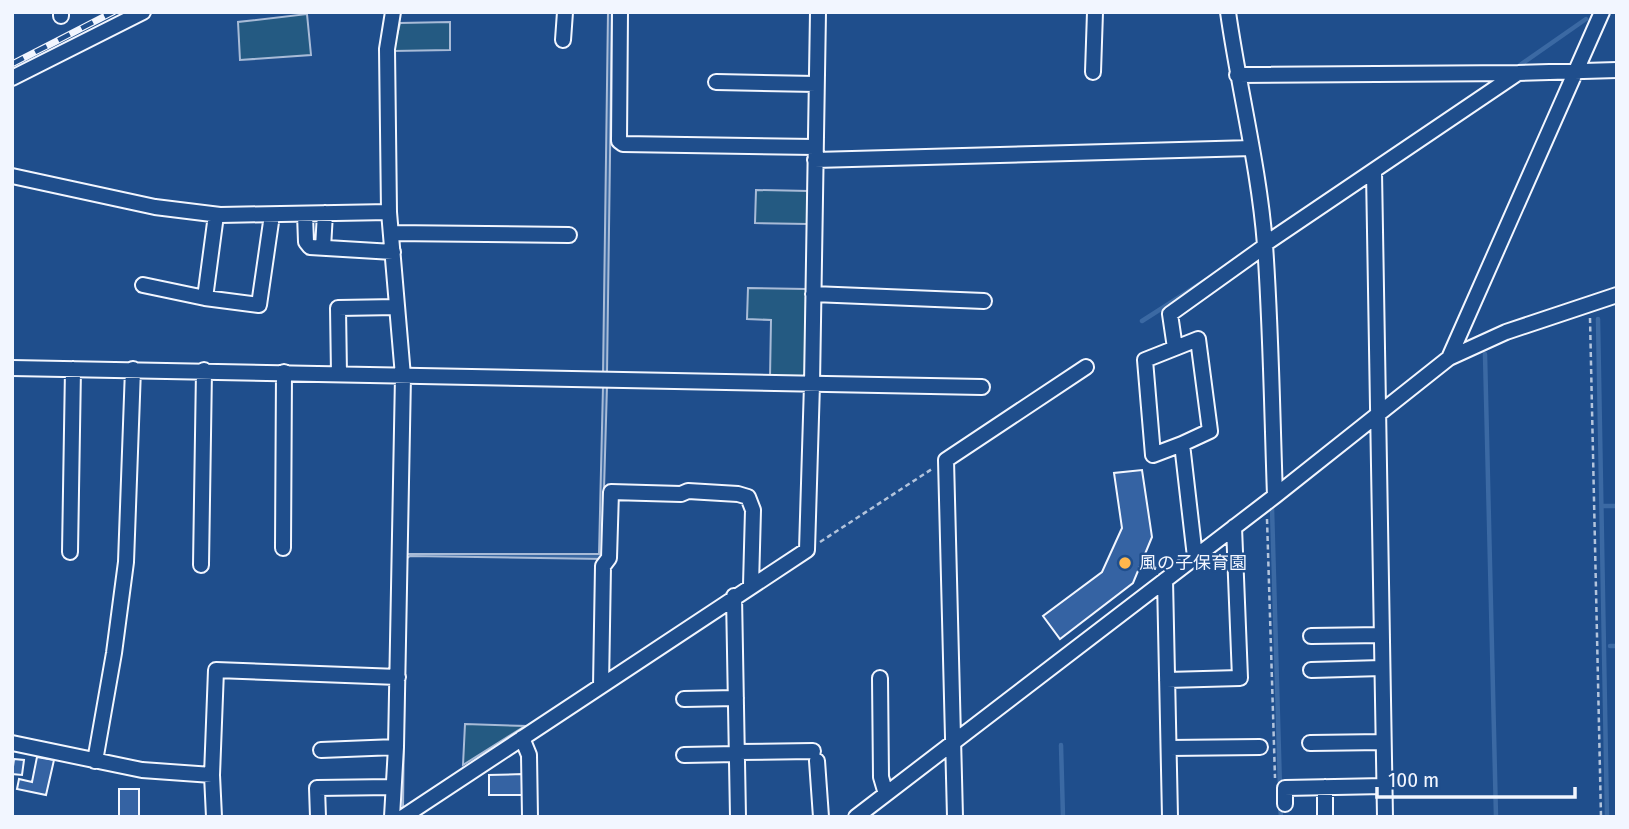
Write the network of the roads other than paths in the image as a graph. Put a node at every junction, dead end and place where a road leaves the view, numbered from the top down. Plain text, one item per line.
1 (143, 12) edge
2 (393, 12) edge
3 (565, 12) edge
4 (620, 12) edge
5 (818, 12) edge
6 (1095, 12) edge
7 (1228, 12) edge
8 (1602, 12) edge
9 (564, 40) dead end
10 (1617, 70) edge
11 (1576, 71) junction
12 (1093, 72) dead end
13 (1518, 73) junction
14 (1237, 75) junction
15 (12, 78) edge
16 (716, 82) dead end
17 (816, 84) junction
18 (1252, 148) junction
19 (815, 154) junction
20 (1374, 172) junction
21 (12, 176) edge
22 (389, 212) junction
23 (325, 213) junction
24 (305, 214) junction
25 (216, 215) junction
26 (272, 215) junction
27 (391, 233) junction
28 (569, 235) dead end
29 (1265, 245) junction
30 (323, 248) junction
31 (393, 252) junction
32 (143, 285) dead end
33 (813, 294) junction
34 (1617, 295) edge
35 (205, 298) junction
36 (984, 301) dead end
37 (397, 307) junction
38 (1175, 348) junction
39 (1449, 358) junction
40 (1086, 367) dead end
41 (12, 368) edge
42 (74, 369) junction
43 (133, 369) junction
44 (204, 370) junction
45 (284, 372) junction
46 (339, 374) junction
47 (403, 376) junction
48 (812, 384) junction
49 (982, 387) dead end
50 (1378, 414) junction
51 (1182, 444) junction
52 (1271, 499) junction
53 (1234, 527) junction
54 (283, 548) dead end
55 (70, 552) dead end
56 (1195, 557) junction
57 (201, 565) dead end
58 (1164, 580) junction
59 (751, 585) junction
60 (734, 596) junction
61 (1382, 635) junction
62 (1311, 636) dead end
63 (1382, 668) junction
64 (1311, 670) dead end
65 (398, 677) junction
66 (880, 678) dead end
67 (1167, 680) junction
68 (601, 686) junction
69 (736, 698) junction
70 (684, 699) dead end
71 (523, 738) junction
72 (1383, 742) junction
73 (12, 743) edge
74 (1310, 743) dead end
75 (953, 744) junction
76 (396, 747) junction
77 (1260, 747) dead end
78 (1169, 748) junction
79 (321, 750) dead end
80 (737, 752) junction
81 (684, 755) dead end
82 (95, 761) junction
83 (212, 775) junction
84 (393, 786) junction
85 (1384, 786) junction
86 (1325, 787) junction
87 (886, 794) junction
88 (1285, 804) dead end
89 (214, 817) edge
90 (318, 817) edge
91 (392, 817) edge
92 (402, 817) edge
93 (530, 817) edge
94 (738, 817) edge
95 (821, 817) edge
96 (856, 817) edge
97 (955, 817) edge
98 (1170, 817) edge
99 (1325, 817) edge
100 (1385, 817) edge

1 - 15 street
2 - 22 street
3 - 9 street
4 - 19 street
5 - 17 street
6 - 12 street
7 - 14 street
8 - 11 street
10 - 11 street
11 - 13 street
11 - 39 street
13 - 14 street
13 - 20 street
14 - 18 street
16 - 17 street
17 - 19 street
18 - 19 street
18 - 29 street
19 - 33 street
20 - 29 street
20 - 50 street
21 - 25 street
22 - 23 street
22 - 27 street
23 - 24 street
23 - 30 street
24 - 26 street
24 - 30 street
25 - 26 street
25 - 35 street
26 - 35 street
27 - 28 street
27 - 31 street
29 - 38 street
29 - 52 street
30 - 31 street
31 - 37 street
32 - 35 street
33 - 36 street
33 - 48 street
34 - 39 street
37 - 46 street
37 - 47 street
38 - 51 street
38 - 51 street
39 - 50 street
40 - 75 street
41 - 42 street
42 - 43 street
42 - 55 street
43 - 44 street
43 - 82 street
44 - 45 street
44 - 57 street
45 - 46 street
45 - 54 street
46 - 47 street
47 - 48 street
47 - 65 street
48 - 49 street
48 - 59 street
50 - 52 street
50 - 61 street
51 - 56 street
52 - 53 street
53 - 56 street
53 - 67 street
56 - 58 street
58 - 67 street
58 - 75 street
59 - 60 street
59 - 68 street
60 - 68 street
60 - 69 street
61 - 62 street
61 - 63 street
63 - 64 street
63 - 72 street
65 - 76 street
65 - 83 street
66 - 87 street
67 - 78 street
68 - 71 street
69 - 70 street
69 - 80 street
71 - 92 street
71 - 93 street
72 - 74 street
72 - 85 street
73 - 82 street
75 - 87 street
75 - 97 street
76 - 79 street
76 - 84 street
77 - 78 street
78 - 98 street
80 - 81 street
80 - 94 street
80 - 95 street
82 - 83 street
83 - 89 street
84 - 90 street
84 - 91 street
85 - 86 street
85 - 100 street
86 - 88 street
86 - 99 street
87 - 96 street

